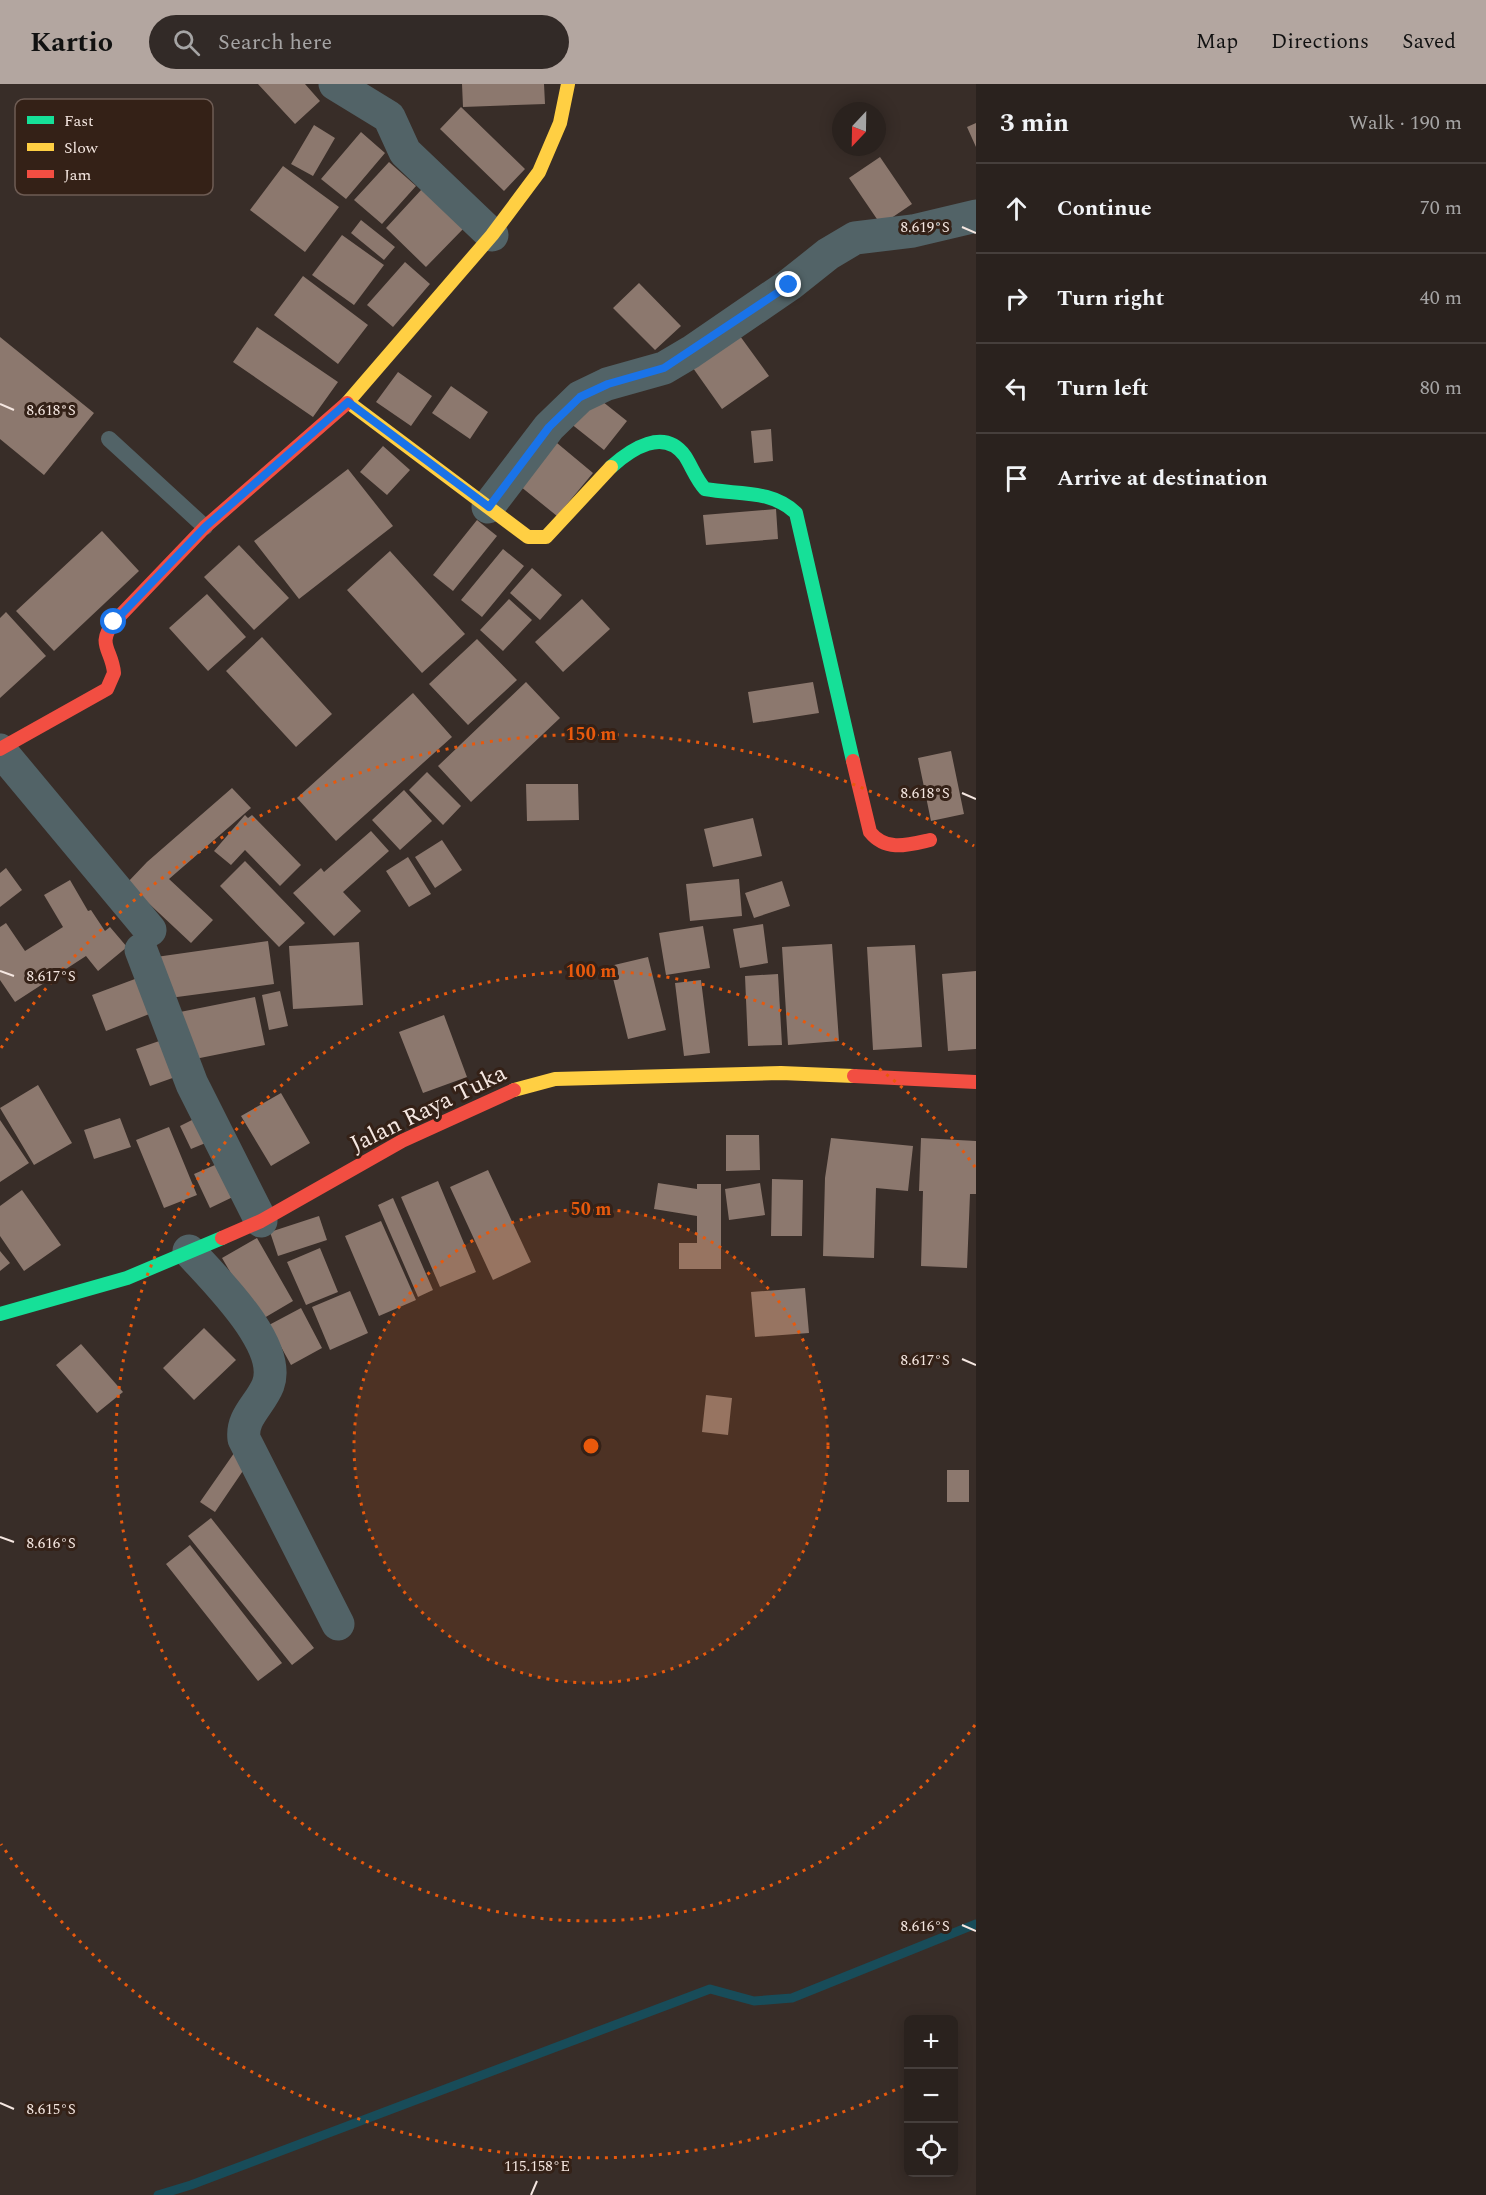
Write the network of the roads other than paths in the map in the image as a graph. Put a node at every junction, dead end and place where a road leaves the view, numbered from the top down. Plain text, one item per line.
1 (335, 84) edge
2 (568, 84) edge
3 (976, 216) edge
4 (492, 235) junction
5 (348, 402) junction
6 (109, 439) dead end
7 (489, 507) junction
8 (205, 527) junction
9 (0, 750) edge
10 (930, 840) dead end
11 (976, 1082) edge
12 (261, 1221) junction
13 (189, 1251) junction
14 (0, 1314) edge
15 (338, 1624) dead end

1 - 4 street
2 - 4 street
3 - 7 street
4 - 5 street
5 - 7 street
5 - 8 street
6 - 8 lane
7 - 10 street
8 - 9 street
9 - 12 street
11 - 12 street, Jalan Raya Tuka
12 - 13 street, Jalan Raya Tuka
13 - 14 street, Jalan Raya Tuka
13 - 15 street

